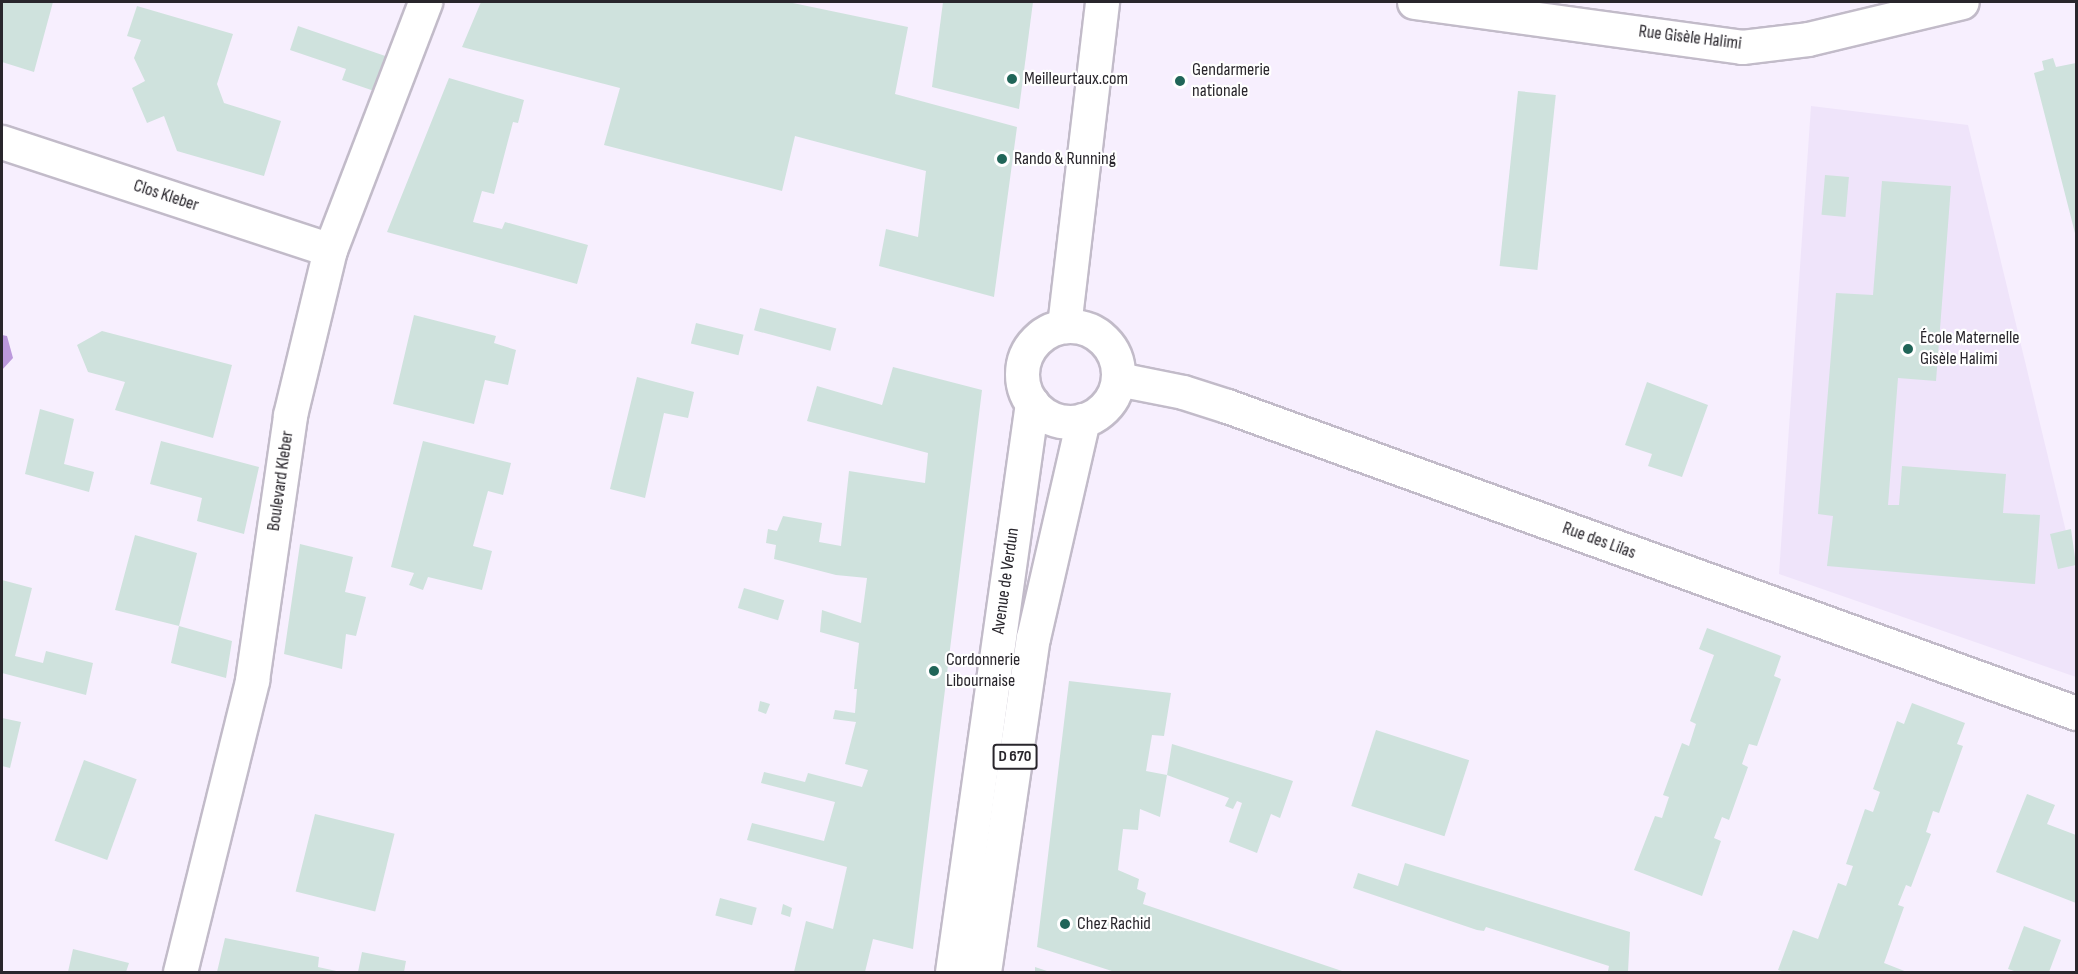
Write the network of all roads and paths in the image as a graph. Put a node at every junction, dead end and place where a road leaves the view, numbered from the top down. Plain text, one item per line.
1 (425, 2) edge
2 (1102, 2) edge
3 (1414, 2) edge
4 (1962, 2) edge
5 (2, 142) edge
6 (330, 250) junction
7 (1064, 326) junction
8 (1118, 379) junction
9 (1032, 403) junction
10 (1083, 420) junction
11 (2076, 713) edge
12 (180, 972) edge
13 (952, 972) edge
14 (984, 972) edge

1 - 6 street, Boulevard Kleber
2 - 7 street
3 - 4 street, Rue Gisèle Halimi
5 - 6 street, Clos Kleber
6 - 12 street, Boulevard Kleber
7 - 8 street
7 - 9 street
8 - 10 street
8 - 11 street, Rue des Lilas
9 - 10 street
9 - 13 street, Avenue de Verdun / D 670
10 - 14 street, Avenue de Verdun / D 670

